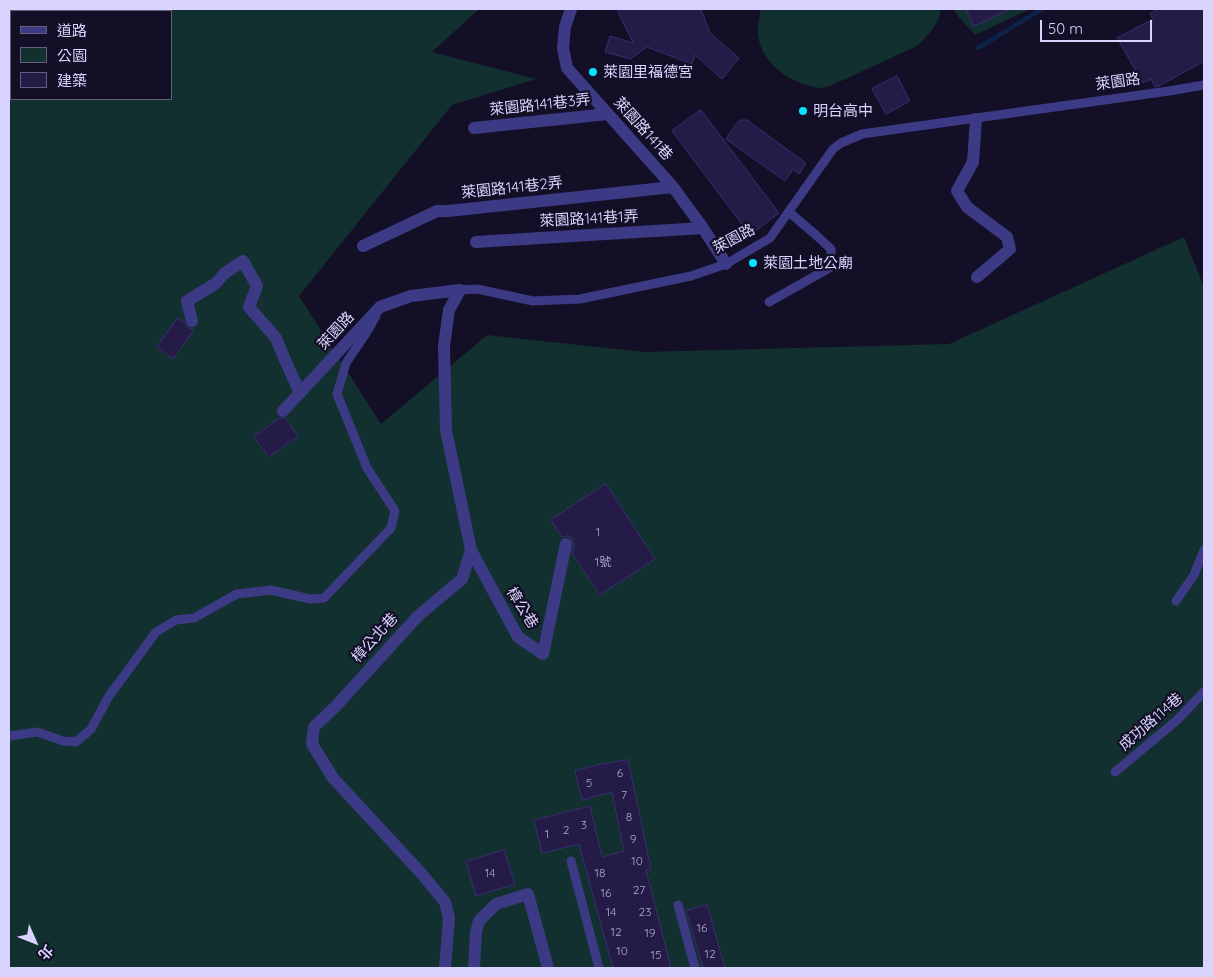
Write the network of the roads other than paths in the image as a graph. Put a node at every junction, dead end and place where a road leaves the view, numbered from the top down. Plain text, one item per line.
1 (571, 9) edge
2 (1204, 85) edge
3 (608, 114) junction
4 (976, 118) junction
5 (474, 128) dead end
6 (673, 187) junction
7 (789, 212) junction
8 (703, 228) junction
9 (476, 242) dead end
10 (362, 246) dead end
11 (726, 264) junction
12 (977, 276) dead end
13 (460, 290) junction
14 (769, 302) dead end
15 (380, 307) junction
16 (192, 321) dead end
17 (300, 393) junction
18 (283, 411) dead end
19 (566, 544) dead end
20 (471, 550) junction
21 (1204, 550) edge
22 (1176, 601) dead end
23 (1204, 692) edge
24 (9, 736) edge
25 (1115, 772) dead end
26 (571, 861) dead end
27 (678, 905) dead end
28 (445, 968) edge
29 (474, 968) edge
30 (548, 968) edge
31 (599, 968) edge
32 (694, 968) edge

1 - 3 street, 萊園路141巷
2 - 4 lane, 萊園路
3 - 5 street, 萊園路141巷3弄
3 - 6 street, 萊園路141巷
4 - 7 lane, 萊園路
4 - 12 street
6 - 8 street, 萊園路141巷
6 - 10 street, 萊園路141巷2弄
7 - 11 lane, 萊園路
7 - 14 lane
8 - 9 street, 萊園路141巷1弄
8 - 11 street, 萊園路141巷
11 - 13 lane, 萊園路
13 - 15 street, 萊園路
13 - 20 street, 樟公北巷
15 - 17 street, 萊園路
15 - 24 lane
16 - 17 street
17 - 18 street, 萊園路
19 - 20 street, 樟公巷
20 - 28 street, 樟公北巷
21 - 22 lane
23 - 25 lane, 成功路114巷
26 - 31 lane
27 - 32 lane
29 - 30 street

